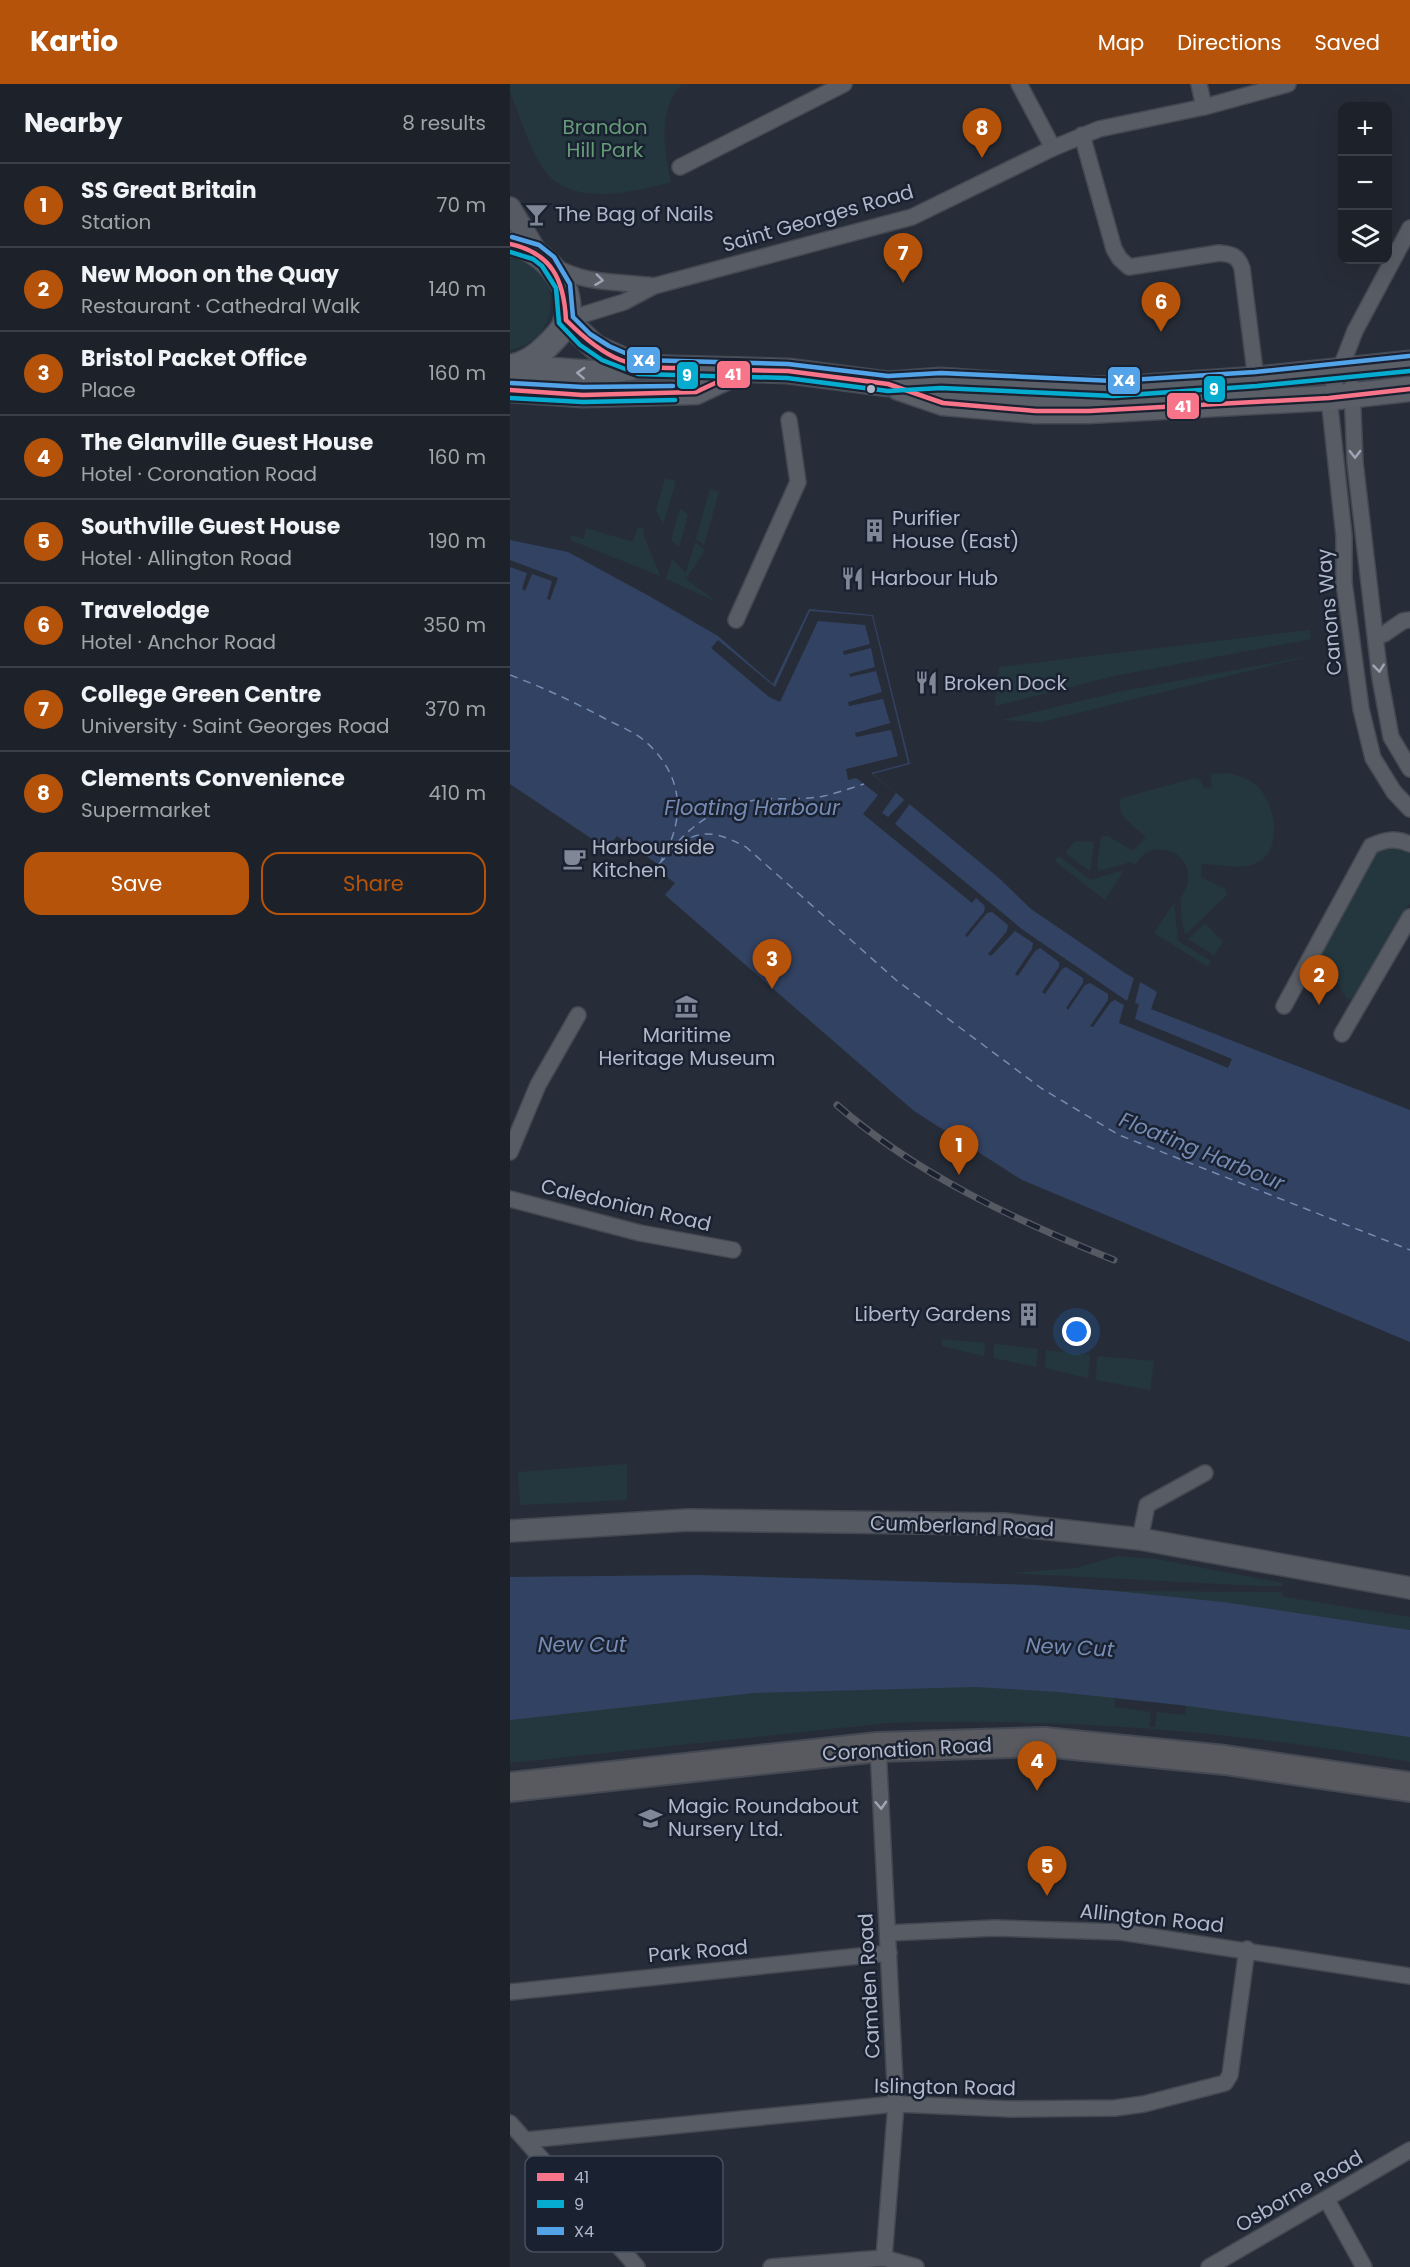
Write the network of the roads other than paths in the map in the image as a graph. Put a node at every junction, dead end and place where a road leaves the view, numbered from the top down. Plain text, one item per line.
1 (844, 84) edge
2 (1019, 84) edge
3 (1199, 84) edge
4 (1288, 84) edge
5 (1204, 107) junction
6 (1082, 135) junction
7 (1053, 148) junction
8 (680, 166) dead end
9 (510, 208) edge
10 (1410, 228) edge
11 (510, 244) edge
12 (542, 257) junction
13 (654, 286) junction
14 (566, 320) junction
15 (1410, 363) edge
16 (1346, 364) junction
17 (639, 367) junction
18 (743, 370) junction
19 (511, 375) edge
20 (1256, 379) junction
21 (888, 384) junction
22 (1410, 389) edge
23 (1341, 397) junction
24 (789, 420) dead end
25 (736, 620) dead end
26 (1410, 620) edge
27 (1384, 634) dead end
28 (1410, 769) edge
29 (1410, 809) edge
30 (1410, 844) edge
31 (1410, 917) edge
32 (1284, 1005) dead end
33 (578, 1015) dead end
34 (1342, 1034) dead end
35 (510, 1152) edge
36 (510, 1199) edge
37 (733, 1250) dead end
38 (1205, 1473) dead end
39 (510, 1531) edge
40 (1149, 1534) junction
41 (1410, 1588) edge
42 (878, 1747) junction
43 (510, 1787) edge
44 (1410, 1787) edge
45 (888, 1933) junction
46 (1247, 1949) junction
47 (889, 1953) junction
48 (1410, 1976) edge
49 (510, 1992) edge
50 (896, 2104) junction
51 (510, 2123) edge
52 (526, 2140) junction
53 (1410, 2150) edge
54 (540, 2156) edge
55 (1327, 2200) junction
56 (624, 2252) edge
57 (884, 2258) junction
58 (637, 2267) edge
59 (771, 2267) edge
60 (916, 2267) edge
61 (1209, 2267) edge
62 (1364, 2267) edge

1 - 8 street
2 - 7 street
3 - 5 street
4 - 5 street, Saint Georges Road
5 - 6 street, Saint Georges Road
6 - 7 street, Saint Georges Road
6 - 20 street
7 - 13 street, Saint Georges Road
9 - 12 street
10 - 16 street
11 - 12 main road
12 -> 13 street, Saint Georges Road
12 - 14 main road
13 - 14 street, Saint Georges Road
14 - 17 main road
14 - 19 main road
15 - 16 main road
16 - 20 main road
16 - 23 street
16 - 23 street
17 - 18 main road
17 -> 19 main road
18 - 19 main road
18 - 21 main road
20 - 21 main road
21 - 23 main road
22 - 23 main road
23 -> 28 street
23 - 29 street, Canons Way
24 - 25 street
26 - 27 street
30 - 32 street
31 - 34 street
33 - 35 street
36 - 37 street, Caledonian Road
38 - 40 street
39 - 40 street, Cumberland Road
40 - 41 street, Cumberland Road
42 - 43 highway, Coronation Road
42 - 44 highway, Coronation Road
42 -> 45 street, Camden Road
45 - 46 street, Allington Road
45 - 47 street, Camden Road
46 - 48 street, Allington Road
46 - 50 street, Islington Road
47 - 49 street, Park Road
47 - 50 street, Camden Road
50 - 52 street, Islington Road
50 - 57 street, Camden Road
51 - 52 street
52 - 54 street
53 - 55 street, Osborne Road
55 - 61 street, Osborne Road
55 - 62 street
56 - 58 street
57 - 59 street
57 - 60 street

